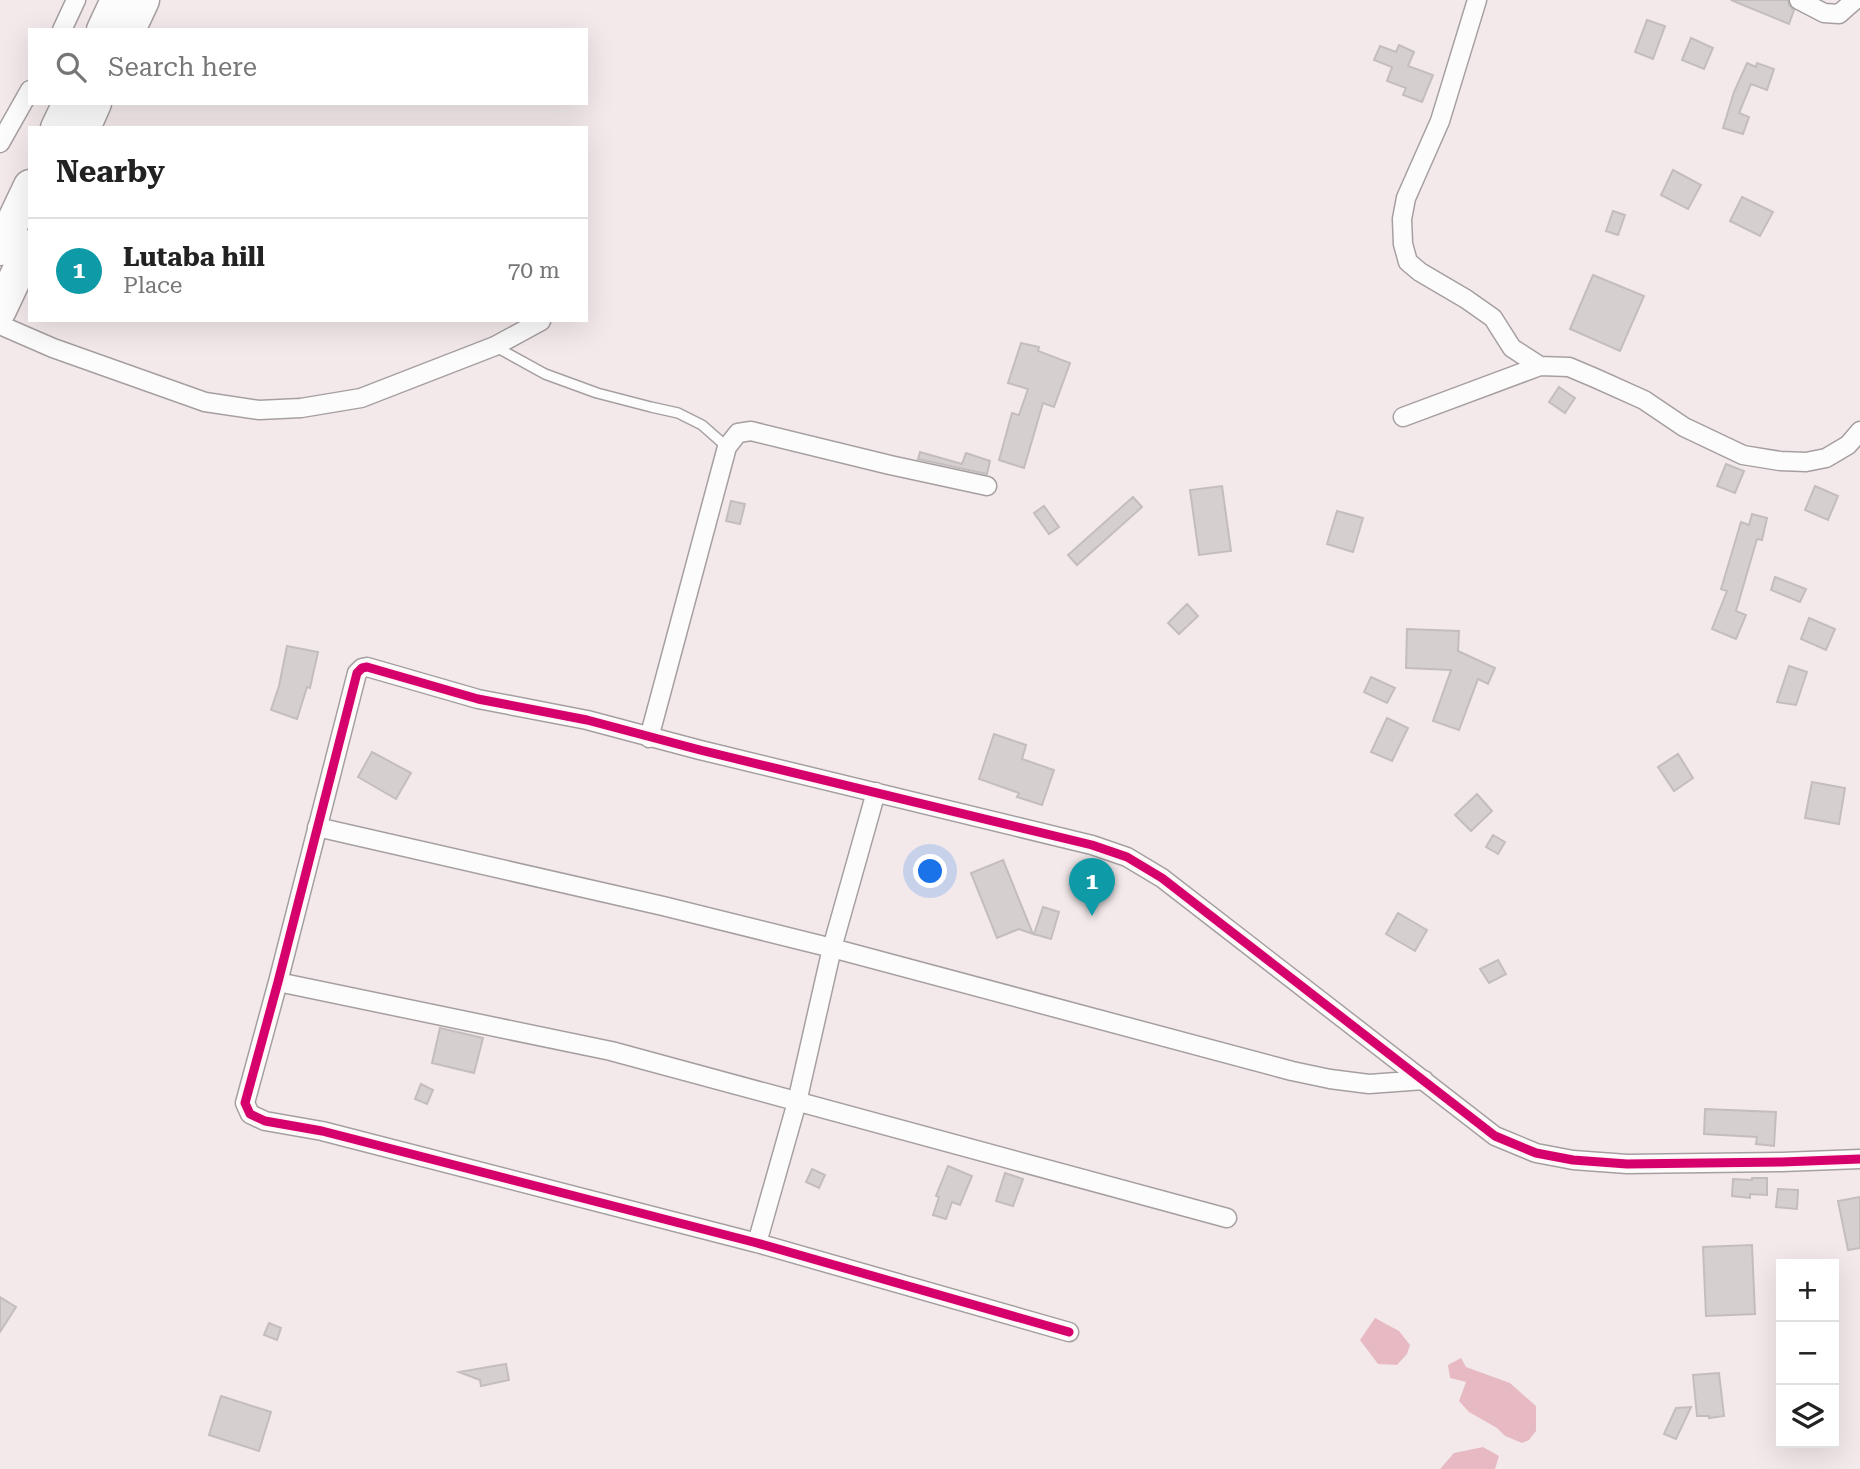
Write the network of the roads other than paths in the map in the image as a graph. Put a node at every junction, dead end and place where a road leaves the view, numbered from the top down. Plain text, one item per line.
1 (76, 0) edge
2 (117, 0) edge
3 (143, 0) edge
4 (1477, 0) edge
5 (1800, 0) edge
6 (1855, 0) edge
7 (63, 28) edge
8 (104, 28) edge
9 (130, 28) edge
10 (28, 94) edge
11 (68, 105) edge
12 (94, 105) edge
13 (58, 126) edge
14 (85, 126) edge
15 (0, 143) edge
16 (28, 190) edge
17 (0, 249) edge
18 (28, 250) edge
19 (0, 310) edge
20 (539, 322) edge
21 (0, 325) edge
22 (495, 346) junction
23 (1540, 366) junction
24 (1403, 417) dead end
25 (1860, 431) edge
26 (727, 447) junction
27 (987, 486) dead end
28 (649, 737) junction
29 (876, 792) junction
30 (317, 827) junction
31 (832, 948) junction
32 (278, 982) junction
33 (1424, 1080) junction
34 (797, 1102) junction
35 (1860, 1158) edge
36 (1227, 1219) dead end
37 (757, 1243) junction
38 (1069, 1332) dead end

1 - 7 street
2 - 8 highway
3 - 9 highway
4 - 23 street
5 - 6 street
10 - 15 street
11 - 13 highway
12 - 14 highway
16 - 17 highway
18 - 19 highway
20 - 22 street
21 - 22 street
22 - 26 lane
23 - 24 street
23 - 25 street
26 - 27 street
26 - 28 street
28 - 29 street
28 - 30 street
29 - 31 street
29 - 33 street
30 - 31 street
30 - 32 street
31 - 33 street
31 - 34 street
32 - 34 street
32 - 37 street
33 - 35 street
34 - 36 street
34 - 37 street
37 - 38 street

